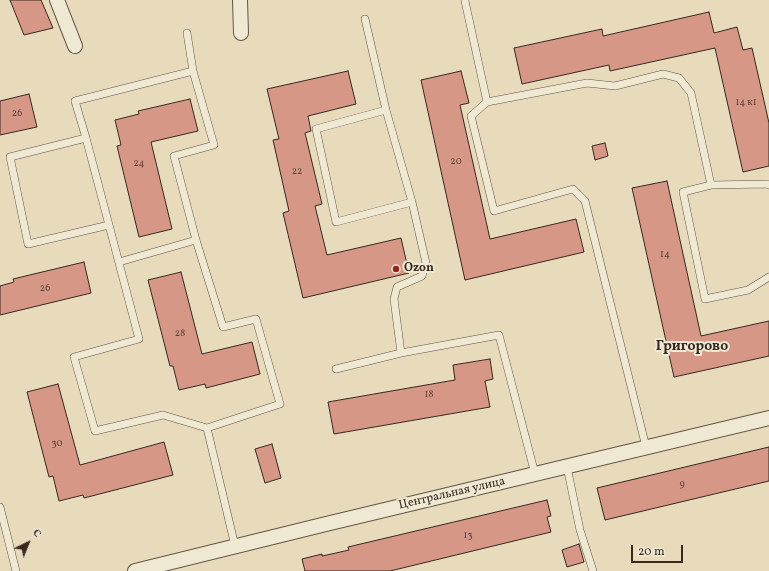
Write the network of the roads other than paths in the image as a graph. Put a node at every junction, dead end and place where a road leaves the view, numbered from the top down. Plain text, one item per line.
1 (57, 0) edge
2 (240, 0) edge
3 (465, 1) edge
4 (365, 19) dead end
5 (187, 33) dead end
6 (241, 33) dead end
7 (75, 46) dead end
8 (193, 71) junction
9 (487, 102) junction
10 (386, 110) junction
11 (86, 138) junction
12 (711, 186) junction
13 (769, 186) edge
14 (412, 202) junction
15 (109, 225) junction
16 (196, 240) junction
17 (120, 262) junction
18 (769, 277) edge
19 (401, 353) junction
20 (336, 370) dead end
21 (769, 418) edge
22 (207, 428) junction
23 (646, 447) junction
24 (567, 467) junction
25 (535, 474) junction
26 (0, 507) edge
27 (235, 546) junction
28 (16, 571) edge
29 (135, 571) edge
30 (593, 571) edge

1 - 7 street
2 - 6 street
3 - 9 lane
4 - 10 lane
5 - 8 lane
8 - 11 lane
8 - 16 lane
9 - 12 lane
9 - 23 lane
10 - 14 lane
10 - 14 lane
11 - 15 lane
11 - 15 lane
12 - 13 lane
12 - 18 lane
14 - 19 lane
15 - 17 lane
16 - 17 lane
16 - 22 lane
17 - 22 lane
19 - 20 lane
19 - 25 lane
21 - 23 street, Центральная улица
22 - 27 lane
23 - 24 street, Центральная улица
24 - 25 street, Центральная улица
24 - 30 lane
25 - 27 street, Центральная улица
26 - 28 lane
27 - 29 street, Центральная улица

